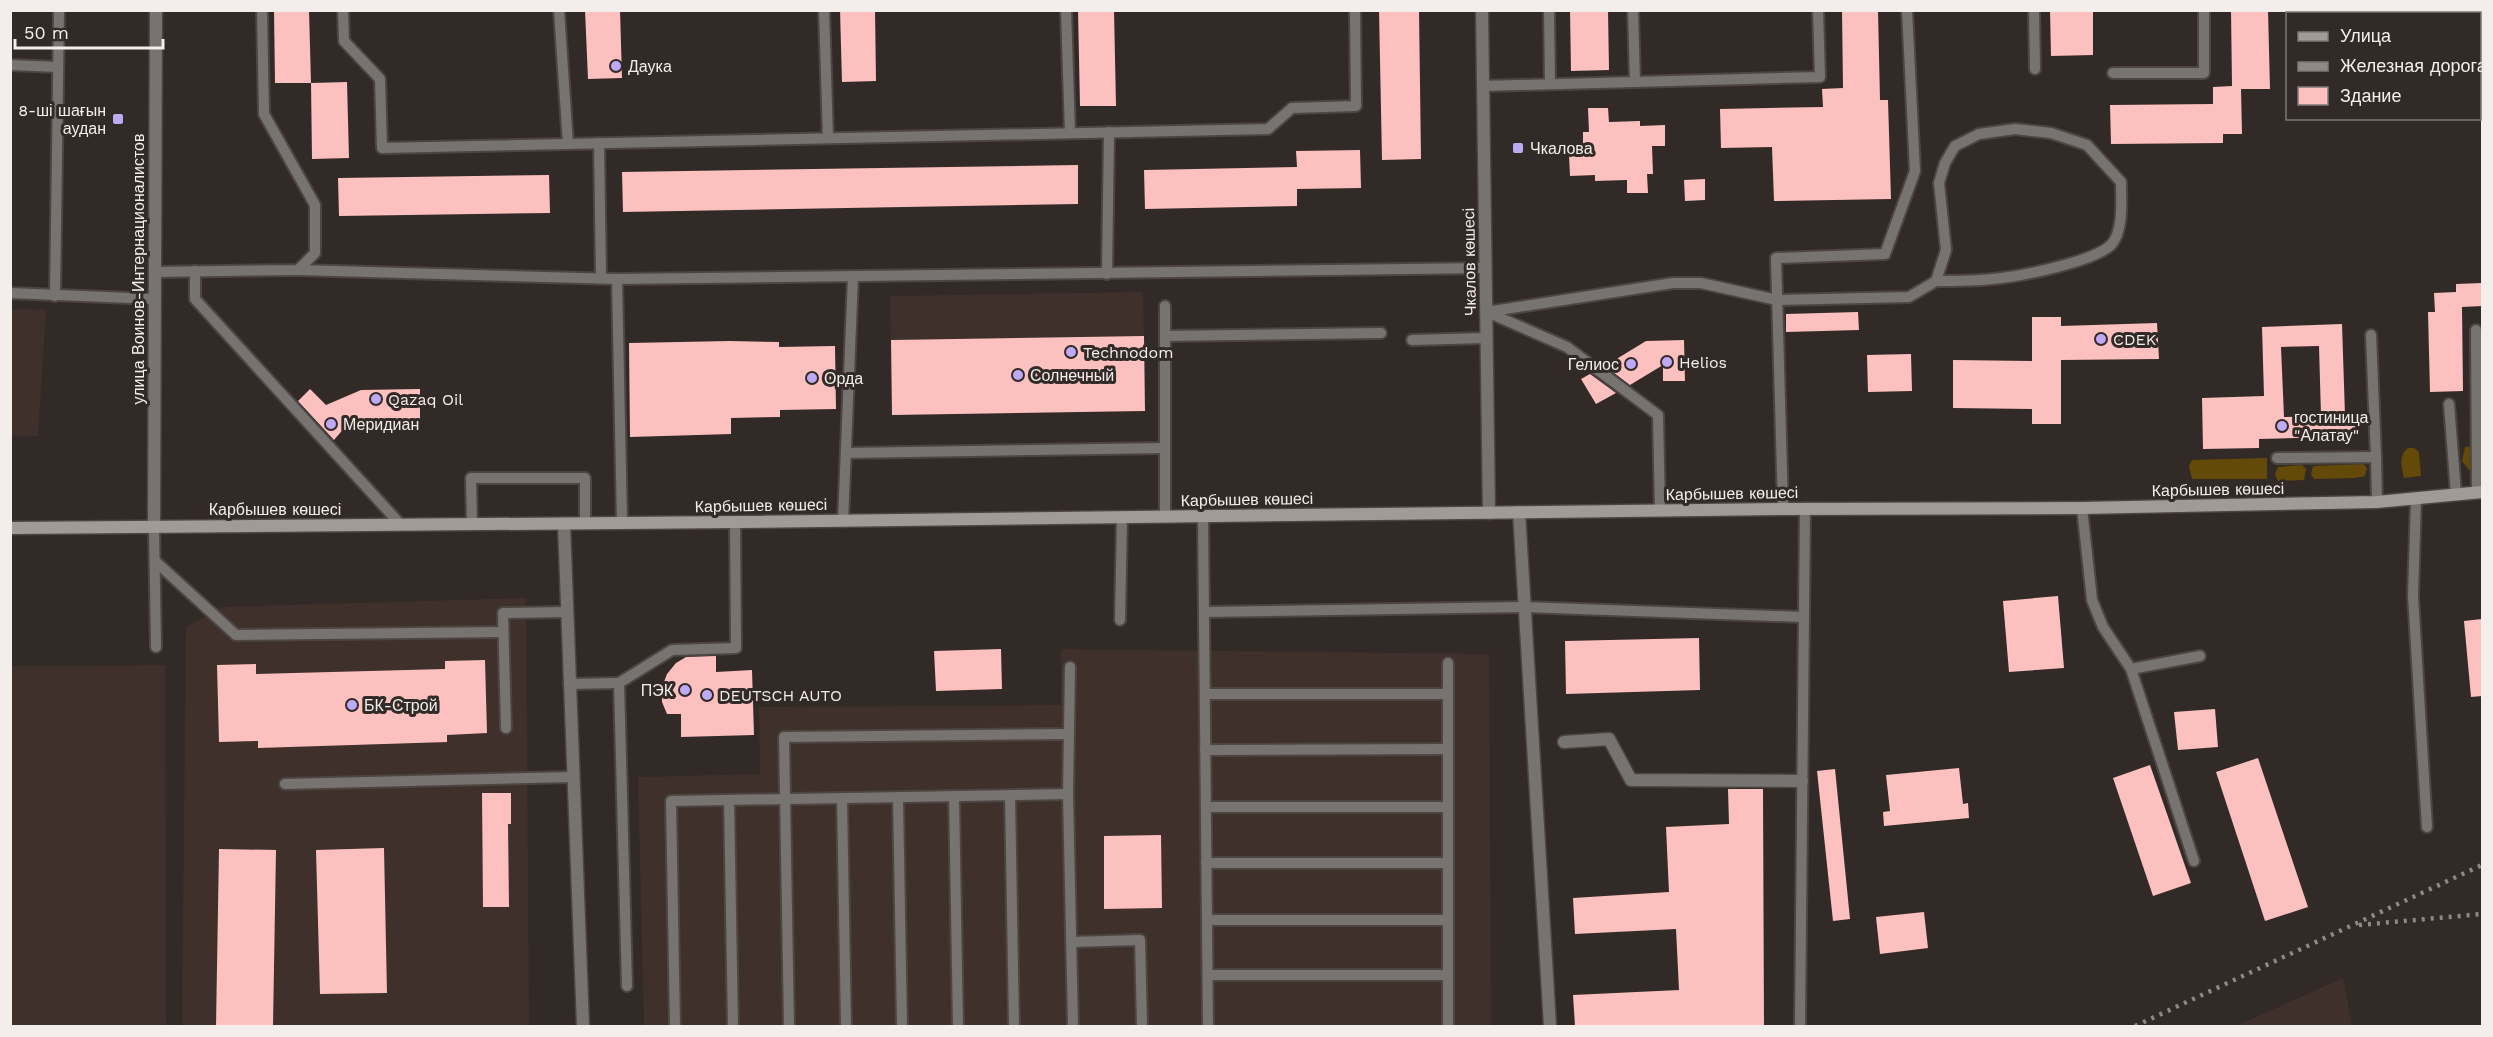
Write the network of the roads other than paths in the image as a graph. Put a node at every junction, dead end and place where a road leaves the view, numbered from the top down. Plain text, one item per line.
1 (59, 10) edge
2 (156, 10) edge
3 (262, 10) edge
4 (343, 10) edge
5 (560, 10) edge
6 (825, 10) edge
7 (1066, 10) edge
8 (1354, 10) edge
9 (1482, 10) edge
10 (1549, 10) edge
11 (1633, 10) edge
12 (1818, 10) edge
13 (1907, 10) edge
14 (2034, 10) edge
15 (2204, 10) edge
16 (10, 65) edge
17 (58, 67) junction
18 (2035, 69) dead end
19 (2113, 73) dead end
20 (1635, 82) junction
21 (1550, 84) junction
22 (1483, 86) junction
23 (1109, 132) junction
24 (1070, 133) junction
25 (828, 138) junction
26 (599, 143) junction
27 (568, 144) junction
28 (1486, 268) junction
29 (298, 270) junction
30 (195, 271) junction
31 (154, 272) junction
32 (1107, 273) junction
33 (853, 276) junction
34 (601, 278) junction
35 (617, 279) junction
36 (1936, 281) junction
37 (10, 294) edge
38 (54, 296) junction
39 (154, 299) junction
40 (1777, 300) junction
41 (1165, 306) dead end
42 (1486, 312) junction
43 (2476, 330) dead end
44 (1381, 333) dead end
45 (2371, 335) dead end
46 (1165, 336) junction
47 (1486, 338) junction
48 (1412, 340) dead end
49 (2449, 404) dead end
50 (1165, 448) junction
51 (846, 453) junction
52 (2376, 457) junction
53 (2277, 458) dead end
54 (2480, 493) edge
55 (2456, 495) junction
56 (2416, 499) junction
57 (2377, 502) junction
58 (1783, 508) junction
59 (1805, 508) junction
60 (2082, 508) junction
61 (1660, 511) junction
62 (1518, 512) junction
63 (1489, 513) junction
64 (1203, 516) junction
65 (1122, 517) junction
66 (1165, 517) junction
67 (843, 521) junction
68 (735, 522) junction
69 (585, 523) junction
70 (622, 523) junction
71 (472, 524) junction
72 (564, 524) junction
73 (401, 525) junction
74 (154, 527) junction
75 (10, 528) edge
76 (155, 561) junction
77 (1524, 607) junction
78 (566, 612) junction
79 (1204, 612) junction
80 (1804, 617) junction
81 (1120, 620) dead end
82 (503, 632) junction
83 (156, 647) dead end
84 (2200, 656) dead end
85 (1448, 663) dead end
86 (1070, 667) dead end
87 (2131, 669) junction
88 (619, 683) junction
89 (569, 684) junction
90 (1205, 694) junction
91 (1448, 694) junction
92 (506, 728) dead end
93 (1069, 734) junction
94 (1564, 742) dead end
95 (1205, 750) junction
96 (1448, 750) junction
97 (572, 777) junction
98 (1802, 781) junction
99 (285, 784) dead end
100 (1068, 794) junction
101 (1010, 795) junction
102 (954, 796) junction
103 (898, 797) junction
104 (842, 798) junction
105 (785, 799) junction
106 (729, 800) junction
107 (1206, 807) junction
108 (1448, 807) junction
109 (2427, 827) dead end
110 (2194, 861) dead end
111 (1206, 863) junction
112 (1448, 863) junction
113 (1207, 920) junction
114 (1448, 920) junction
115 (1071, 942) junction
116 (1208, 975) junction
117 (1448, 975) junction
118 (627, 986) dead end
119 (583, 1026) edge
120 (675, 1026) edge
121 (733, 1026) edge
122 (789, 1026) edge
123 (846, 1026) edge
124 (902, 1026) edge
125 (958, 1026) edge
126 (1014, 1026) edge
127 (1073, 1026) edge
128 (1142, 1026) edge
129 (1208, 1026) edge
130 (1448, 1026) edge
131 (1550, 1026) edge
132 (1800, 1026) edge

1 - 17 lane
2 - 31 street, улица Воинов-Интернационалистов
3 - 29 lane
4 - 27 lane
5 - 27 lane
6 - 25 lane
7 - 24 lane
8 - 23 lane
9 - 22 street, Чкалов көшесі
10 - 21 lane
11 - 20 lane
12 - 20 lane
13 - 40 lane
14 - 18 lane
15 - 19 lane
16 - 17 lane
17 - 38 lane
20 - 21 lane
21 - 22 lane
22 - 28 street, Чкалов көшесі
23 - 24 lane
23 - 32 lane
24 - 25 lane
25 - 26 lane
26 - 27 lane
26 - 34 lane
28 - 32 lane
28 - 42 street, Чкалов көшесі
29 - 30 lane
29 - 34 lane
30 - 31 lane
30 - 73 lane
31 - 39 street, улица Воинов-Интернационалистов
32 - 33 lane
33 - 35 lane
33 - 51 lane
34 - 35 lane
35 - 70 lane
36 - 36 lane
36 - 40 lane
37 - 38 lane
38 - 39 lane
39 - 74 street, улица Воинов-Интернационалистов
40 - 42 lane
40 - 58 lane
41 - 46 lane
42 - 47 street, Чкалов көшесі
42 - 61 lane
43 - 54 lane
44 - 46 lane
45 - 52 lane
46 - 50 lane
47 - 48 lane
47 - 63 street, Чкалов көшесі
49 - 55 lane
50 - 51 lane
50 - 66 lane
51 - 67 lane
52 - 53 lane
52 - 57 lane
54 - 55 main road, Карбышев көшесі
55 - 56 main road, Карбышев көшесі
56 - 57 main road, Карбышев көшесі
56 - 109 lane
57 - 60 main road, Карбышев көшесі
58 - 59 main road, Карбышев көшесі
58 - 61 main road, Карбышев көшесі
59 - 60 main road, Карбышев көшесі
59 - 80 lane
60 - 87 lane
61 - 62 main road, Карбышев көшесі
62 - 63 main road, Карбышев көшесі
62 - 77 street
63 - 64 main road, Карбышев көшесі
64 - 66 main road, Карбышев көшесі
64 - 79 lane
65 - 66 main road, Карбышев көшесі
65 - 67 main road, Карбышев көшесі
65 - 81 lane
67 - 68 main road, Карбышев көшесі
68 - 70 main road, Карбышев көшесі
68 - 88 lane
69 - 70 main road, Карбышев көшесі
69 - 71 lane
69 - 72 main road, Карбышев көшесі
71 - 72 main road, Карбышев көшесі
71 - 73 main road, Карбышев көшесі
72 - 78 street
73 - 74 main road, Карбышев көшесі
74 - 75 main road, Карбышев көшесі
74 - 76 lane
76 - 82 lane
76 - 83 lane
77 - 79 lane
77 - 80 lane
77 - 131 street
78 - 82 lane
78 - 89 street
79 - 90 lane
80 - 98 lane
82 - 92 lane
84 - 87 lane
85 - 91 lane
86 - 93 lane
87 - 110 lane
88 - 89 lane
88 - 118 lane
89 - 97 street
90 - 91 lane
90 - 95 lane
91 - 96 lane
93 - 100 lane
93 - 105 lane
94 - 98 street
95 - 96 lane
95 - 107 lane
96 - 108 lane
97 - 99 lane
97 - 119 street
98 - 132 lane
100 - 101 lane
100 - 115 lane
101 - 102 lane
101 - 126 lane
102 - 103 lane
102 - 125 lane
103 - 104 lane
103 - 124 lane
104 - 105 lane
104 - 123 lane
105 - 106 lane
105 - 122 lane
106 - 120 lane
106 - 121 lane
107 - 108 lane
107 - 111 lane
108 - 112 lane
111 - 112 lane
111 - 113 lane
112 - 114 lane
113 - 114 lane
113 - 116 lane
114 - 117 lane
115 - 127 lane
115 - 128 lane
116 - 117 lane
116 - 129 lane
117 - 130 lane

